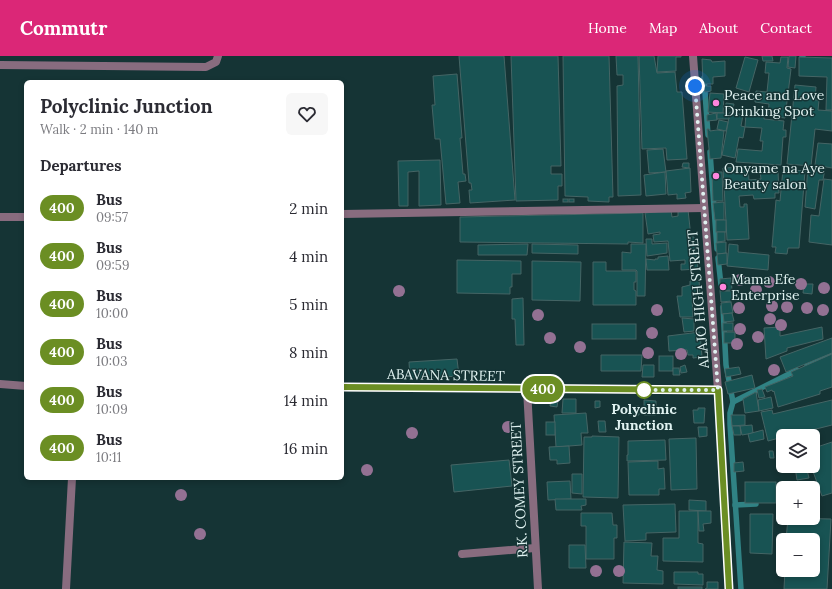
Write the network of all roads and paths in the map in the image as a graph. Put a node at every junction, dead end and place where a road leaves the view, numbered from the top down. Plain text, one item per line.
1 (218, 56) edge
2 (693, 56) edge
3 (0, 65) edge
4 (704, 208) junction
5 (344, 214) edge
6 (0, 217) edge
7 (24, 217) edge
8 (0, 384) edge
9 (24, 386) edge
10 (344, 387) edge
11 (527, 389) junction
12 (718, 390) junction
13 (72, 480) edge
14 (535, 548) junction
15 (462, 554) dead end
16 (66, 589) edge
17 (538, 589) edge
18 (729, 589) edge

1 - 3 street
2 - 4 street, ALAJO HIGH STREET
4 - 5 street
4 - 12 street, ALAJO HIGH STREET
6 - 7 street
8 - 9 street
10 - 11 street, ABAVANA STREET
11 - 12 street, ABAVANA STREET
11 - 14 street, R.K. COMEY STREET
12 - 18 street, ALAJO HIGH STREET
13 - 16 street
14 - 15 street
14 - 17 street, R.K. COMEY STREET

